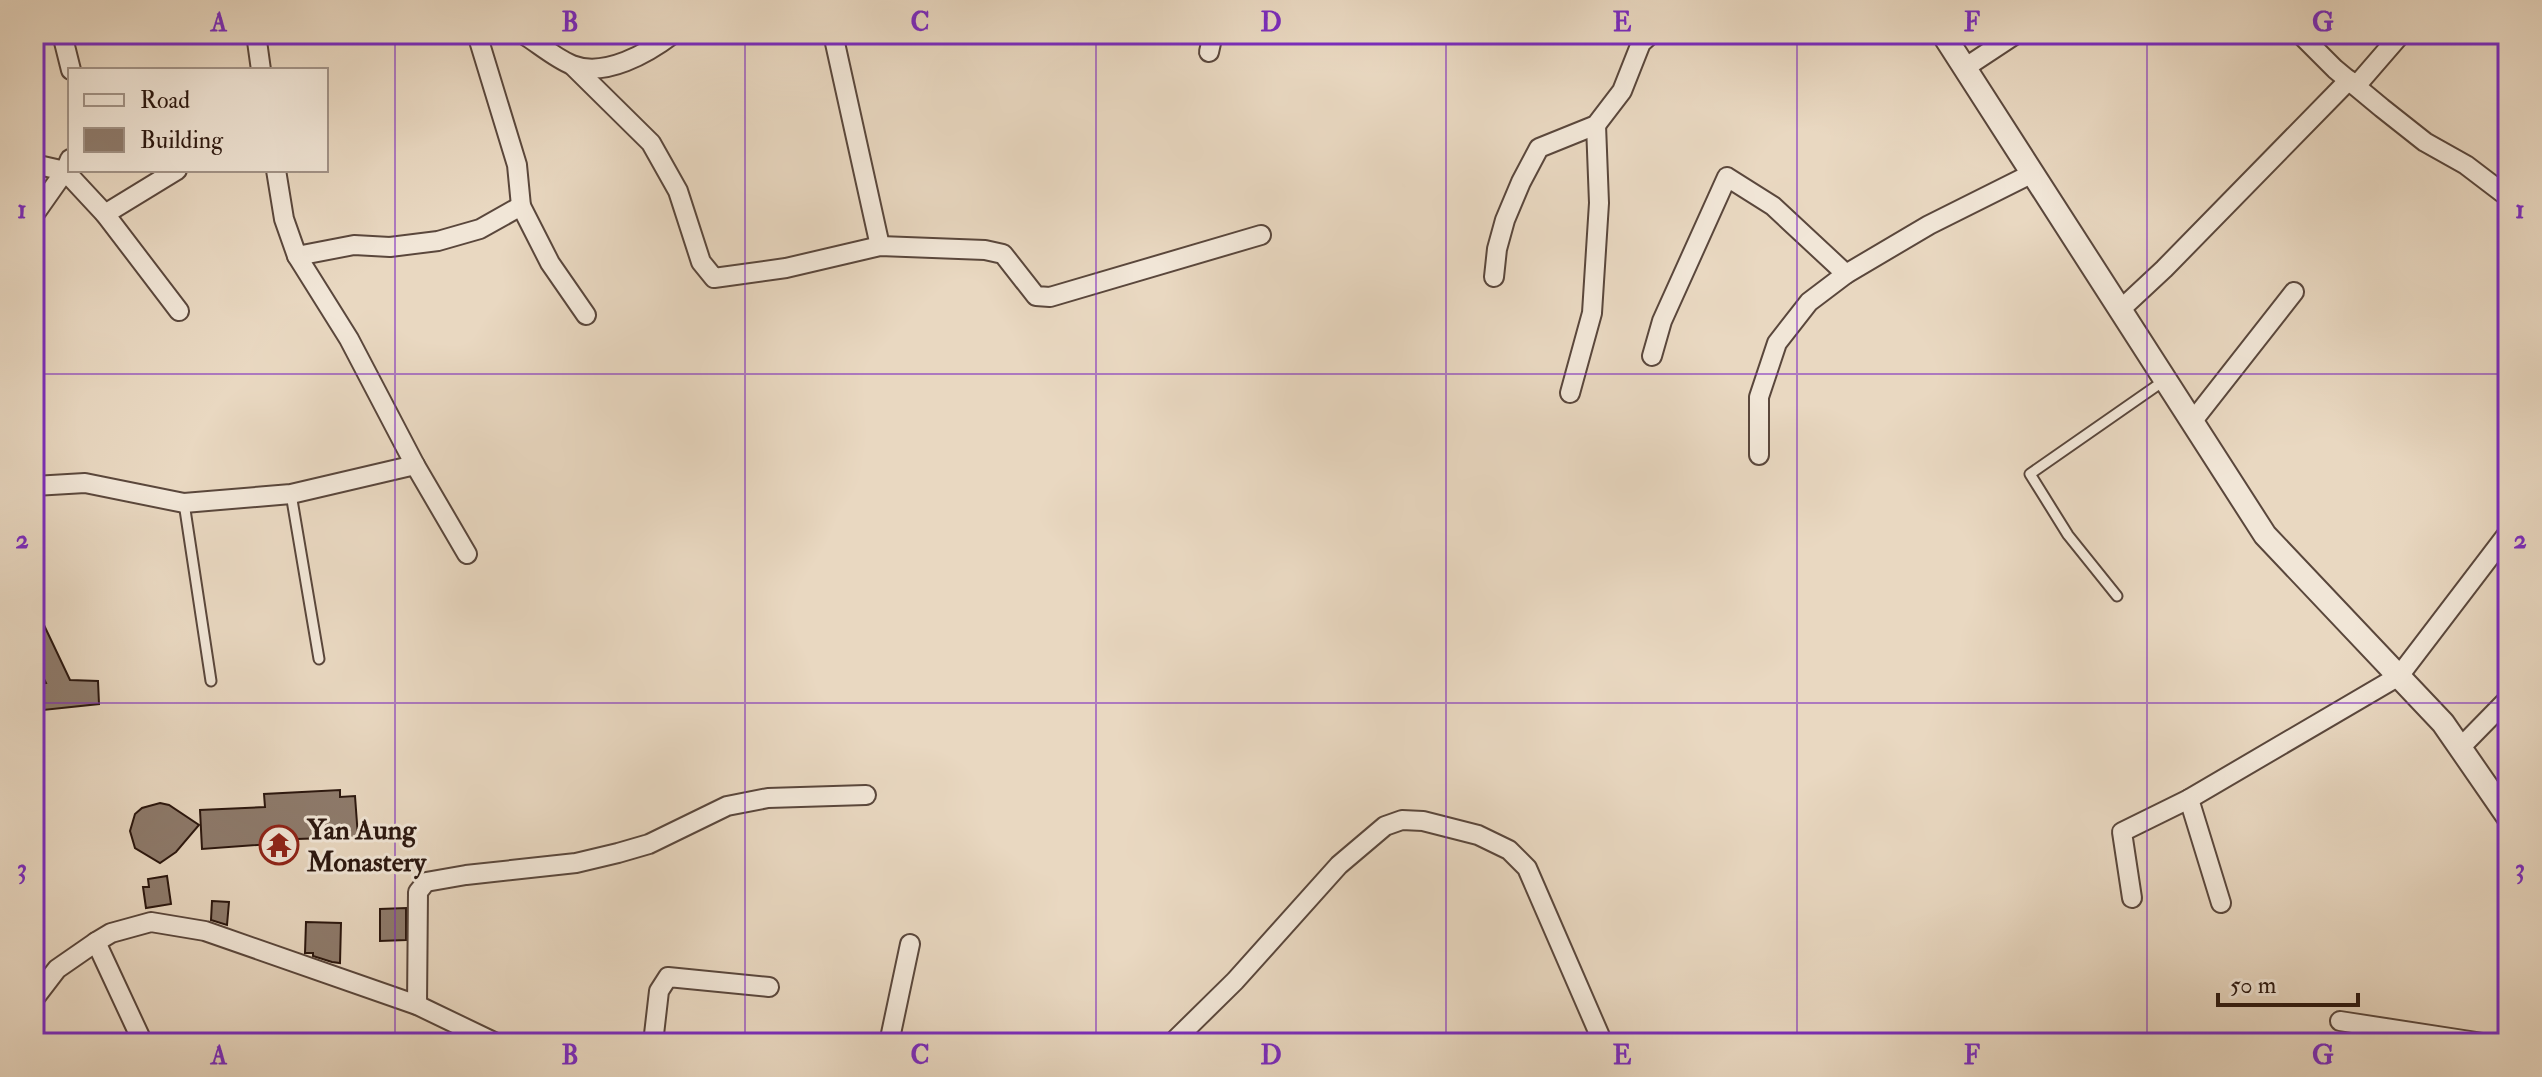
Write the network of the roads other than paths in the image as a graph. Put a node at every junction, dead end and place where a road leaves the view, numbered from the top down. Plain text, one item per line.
1 (62, 34) edge
2 (256, 34) edge
3 (477, 34) edge
4 (523, 34) edge
5 (673, 34) edge
6 (833, 34) edge
7 (1651, 34) edge
8 (1943, 34) edge
9 (2016, 34) edge
10 (2300, 34) edge
11 (2401, 34) edge
12 (573, 66) junction
13 (1966, 67) junction
14 (70, 68) edge
15 (261, 68) edge
16 (2352, 83) junction
17 (1596, 125) junction
18 (34, 164) edge
19 (68, 165) edge
20 (73, 172) edge
21 (174, 172) edge
22 (276, 172) edge
23 (2033, 173) junction
24 (2508, 197) edge
25 (521, 206) junction
26 (105, 214) junction
27 (34, 215) edge
28 (1261, 235) dead end
29 (880, 246) junction
30 (297, 256) junction
31 (1846, 274) junction
32 (1494, 277) dead end
33 (2294, 292) dead end
34 (2120, 310) junction
35 (179, 311) dead end
36 (586, 315) dead end
37 (1652, 356) dead end
38 (2165, 380) junction
39 (1570, 393) dead end
40 (2192, 422) junction
41 (1759, 455) dead end
42 (415, 465) junction
43 (34, 486) edge
44 (291, 494) junction
45 (184, 503) junction
46 (2508, 533) edge
47 (467, 554) dead end
48 (2117, 596) dead end
49 (319, 659) dead end
50 (2399, 676) junction
51 (211, 681) dead end
52 (2508, 699) edge
53 (2460, 748) junction
54 (866, 795) dead end
55 (2189, 799) junction
56 (2508, 817) edge
57 (2132, 898) dead end
58 (2221, 903) dead end
59 (96, 942) junction
60 (910, 944) dead end
61 (769, 987) dead end
62 (34, 999) edge
63 (417, 1005) junction
64 (2340, 1021) dead end
65 (143, 1043) edge
66 (496, 1043) edge
67 (653, 1043) edge
68 (889, 1043) edge
69 (1172, 1043) edge
70 (1603, 1043) edge
71 (2483, 1043) edge

1 - 14 street
2 - 15 street
3 - 25 street
4 - 12 street
5 - 12 street
6 - 29 street
7 - 17 street
8 - 13 street
9 - 13 street
10 - 16 street
11 - 16 street
12 - 29 street
13 - 23 street
16 - 24 street
16 - 34 street
17 - 32 street
17 - 39 street
18 - 19 street
19 - 27 street
20 - 26 street
21 - 26 street
22 - 30 street
23 - 31 street
23 - 34 street
25 - 30 street
25 - 36 street
26 - 35 street
28 - 29 street
30 - 42 street
31 - 37 street
31 - 41 street
33 - 40 street
34 - 38 street
38 - 40 street
38 - 48 lane
40 - 50 street
42 - 44 street
42 - 47 street
43 - 45 street
44 - 45 street
44 - 49 lane
45 - 51 lane
46 - 50 street
50 - 53 street
50 - 55 street
52 - 53 street
53 - 56 street
54 - 63 street
55 - 57 street
55 - 58 street
59 - 62 street
59 - 63 street
59 - 65 street
60 - 68 street
61 - 67 street
63 - 66 street
64 - 71 street
69 - 70 street

